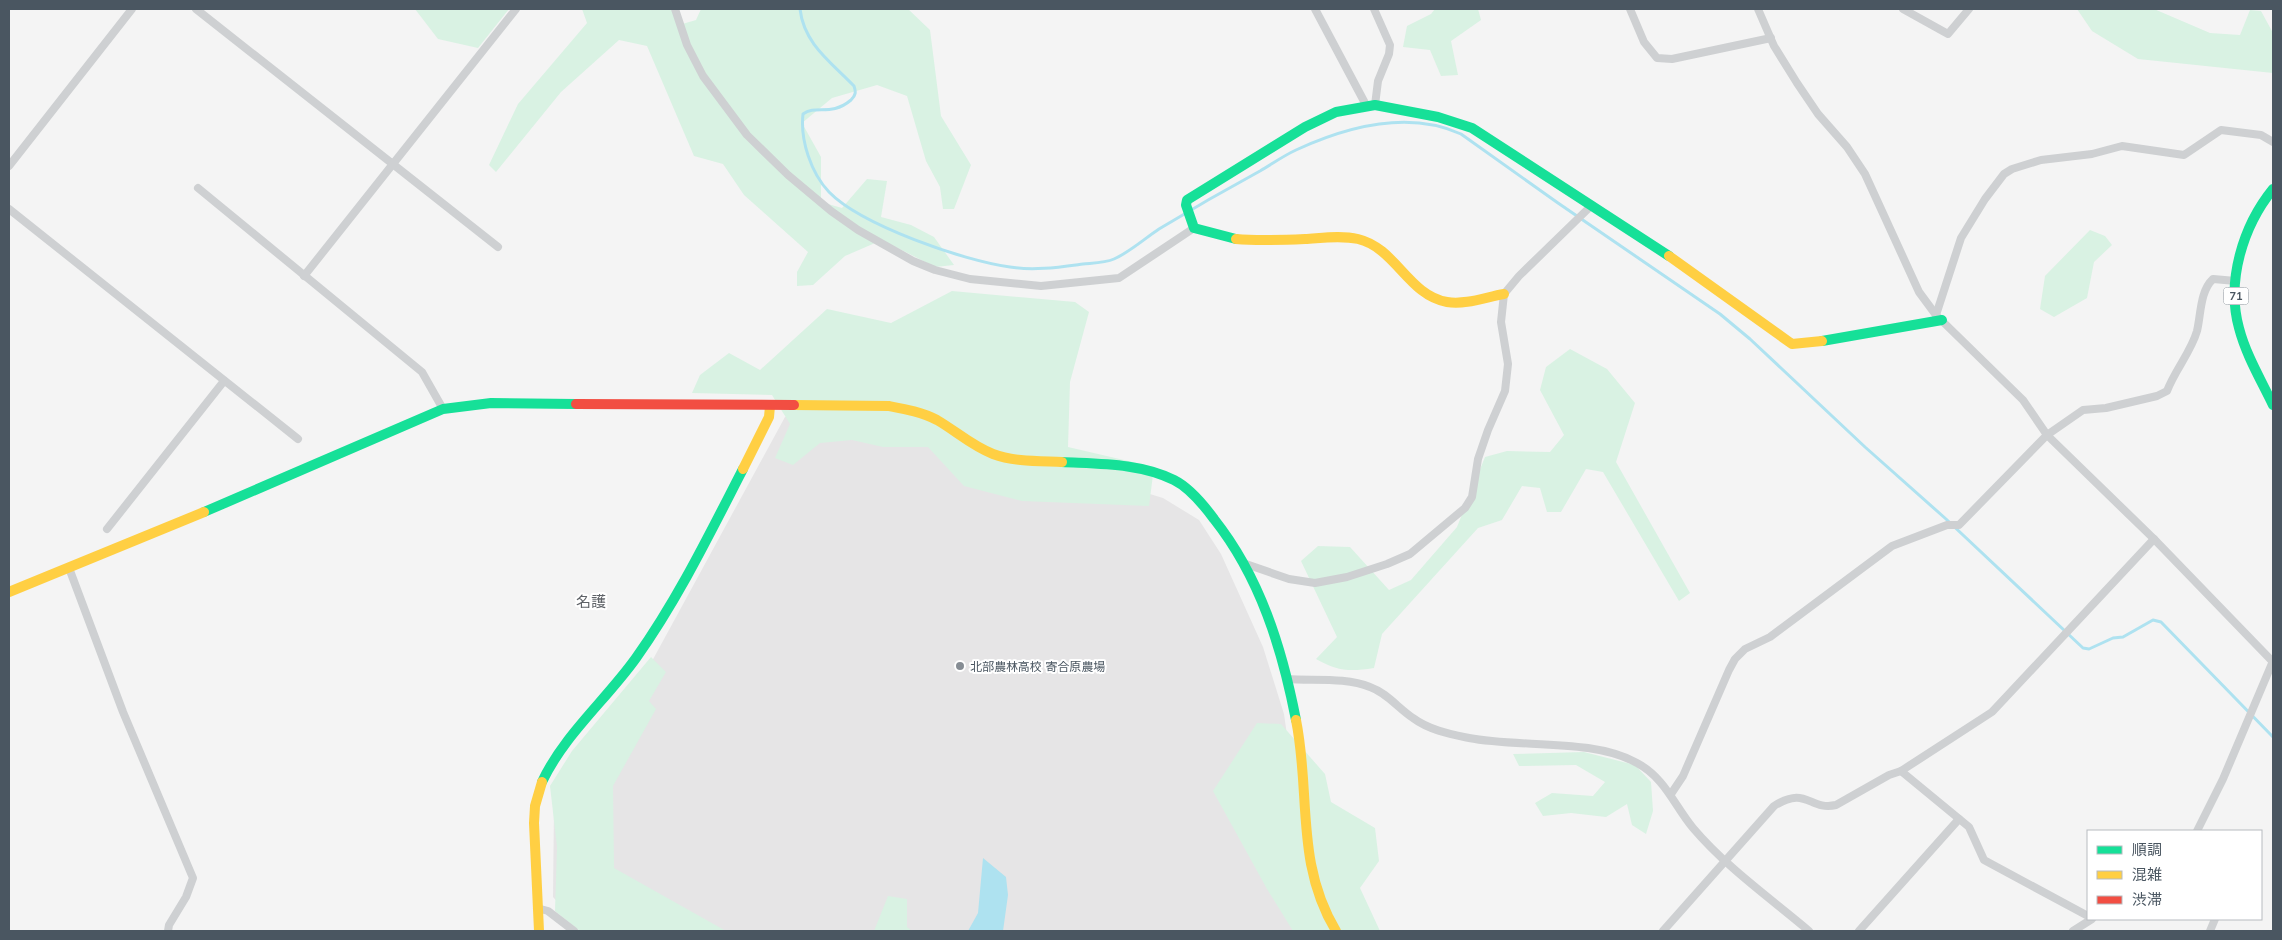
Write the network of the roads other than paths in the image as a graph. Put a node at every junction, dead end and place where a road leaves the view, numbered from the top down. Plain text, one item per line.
1 (132, 9) edge
2 (196, 9) edge
3 (516, 9) edge
4 (675, 9) edge
5 (1315, 9) edge
6 (1374, 9) edge
7 (1630, 9) edge
8 (1758, 9) edge
9 (1902, 9) edge
10 (1969, 9) edge
11 (1771, 38) junction
12 (1370, 105) junction
13 (2273, 142) edge
14 (394, 164) junction
15 (9, 166) edge
16 (198, 188) dead end
17 (2273, 189) edge
18 (1592, 206) junction
19 (9, 209) edge
20 (1194, 228) junction
21 (498, 247) dead end
22 (304, 276) junction
23 (2236, 281) junction
24 (1504, 294) junction
25 (1939, 318) junction
26 (224, 381) junction
27 (2273, 405) edge
28 (770, 406) junction
29 (443, 410) junction
30 (2047, 435) junction
31 (298, 439) dead end
32 (107, 528) dead end
33 (2154, 540) junction
34 (1243, 563) junction
35 (69, 568) junction
36 (9, 592) edge
37 (2273, 662) edge
38 (1287, 680) junction
39 (1901, 771) junction
40 (1671, 794) junction
41 (1959, 819) junction
42 (2198, 830) edge
43 (1726, 861) junction
44 (537, 908) junction
45 (2087, 915) edge
46 (2090, 920) edge
47 (168, 931) edge
48 (539, 931) edge
49 (574, 931) edge
50 (1336, 931) edge
51 (1663, 931) edge
52 (1809, 931) edge
53 (1859, 931) edge
54 (2073, 931) edge

1 - 15 street
2 - 14 street
3 - 14 street
4 - 20 street
5 - 12 street
6 - 12 street
7 - 11 street
8 - 11 street
9 - 10 street
11 - 25 street
12 - 18 street
12 - 20 street
13 - 25 street
14 - 21 street
14 - 22 street
16 - 22 street
17 - 23 street, 71
18 - 24 street
18 - 25 street
19 - 26 street
20 - 24 street
22 - 29 street
23 - 27 street, 71
23 - 30 street
24 - 34 street
25 - 30 street
26 - 31 street
26 - 32 street
28 - 29 street
28 - 34 street
28 - 44 street
29 - 35 street
30 - 33 street
30 - 40 street
33 - 37 street
33 - 39 street
34 - 38 street
35 - 36 street
35 - 47 street
37 - 42 street
38 - 40 street
38 - 50 street
39 - 41 street
39 - 43 street
40 - 43 street
41 - 45 street
41 - 53 street
43 - 51 street
43 - 52 street
44 - 48 street
44 - 49 street
46 - 54 street

